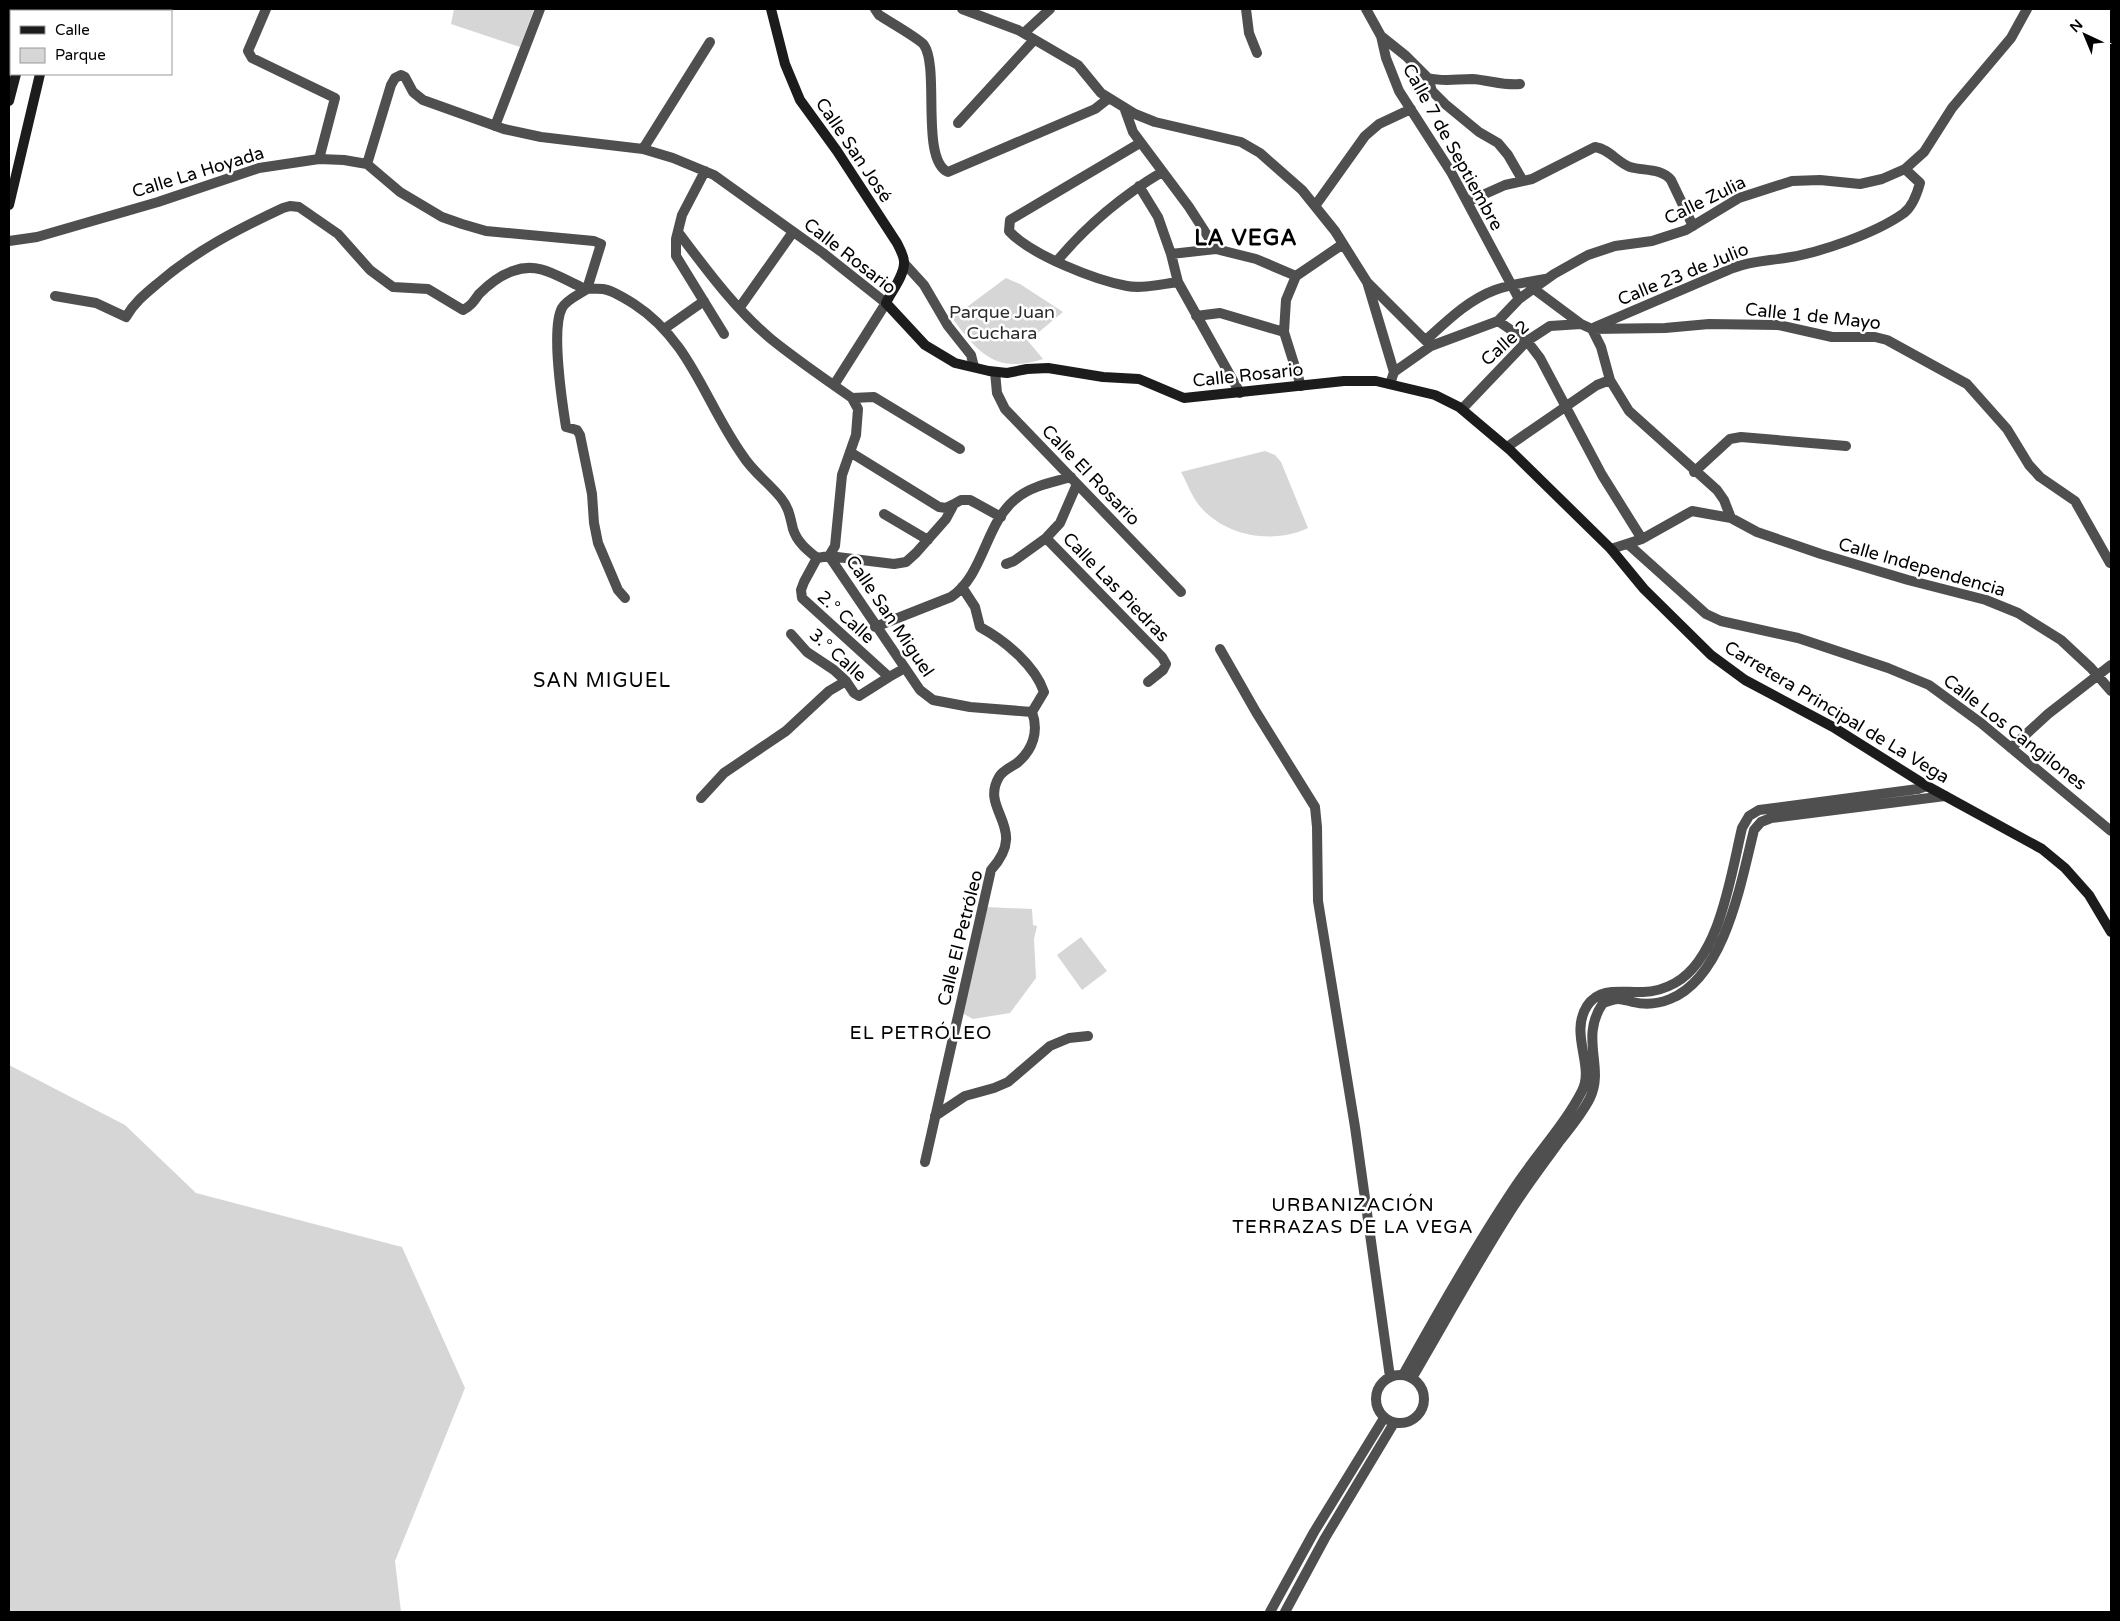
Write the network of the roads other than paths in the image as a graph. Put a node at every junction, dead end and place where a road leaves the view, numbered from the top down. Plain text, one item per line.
1 (266, 9) edge
2 (540, 9) edge
3 (771, 9) edge
4 (874, 9) edge
5 (962, 9) edge
6 (1050, 9) edge
7 (1246, 9) edge
8 (1366, 9) edge
9 (2027, 9) edge
10 (1024, 34) junction
11 (1382, 36) junction
12 (1034, 40) junction
13 (710, 42) dead end
14 (1257, 53) dead end
15 (16, 75) edge
16 (40, 75) edge
17 (1428, 78) junction
18 (1520, 84) dead end
19 (1109, 98) junction
20 (9, 101) edge
21 (1124, 107) junction
22 (1411, 109) junction
23 (958, 123) dead end
24 (495, 126) junction
25 (1140, 143) junction
26 (643, 149) junction
27 (319, 159) junction
28 (366, 164) junction
29 (1905, 169) junction
30 (705, 171) junction
31 (1162, 172) junction
32 (1523, 181) junction
33 (1139, 186) junction
34 (1467, 202) junction
35 (9, 205) edge
36 (1315, 206) junction
37 (1694, 226) junction
38 (678, 232) junction
39 (793, 232) junction
40 (9, 242) edge
41 (1342, 244) junction
42 (1216, 249) junction
43 (1171, 254) junction
44 (1057, 261) junction
45 (904, 263) junction
46 (1296, 276) junction
47 (1548, 278) junction
48 (1178, 282) junction
49 (1367, 282) junction
50 (1512, 285) junction
51 (587, 289) junction
52 (1534, 289) junction
53 (55, 296) dead end
54 (1519, 299) junction
55 (704, 301) junction
56 (886, 303) junction
57 (740, 307) junction
58 (1196, 316) junction
59 (1498, 321) junction
60 (1581, 324) junction
61 (664, 329) junction
62 (1592, 329) junction
63 (1284, 332) junction
64 (724, 334) dead end
65 (1527, 341) junction
66 (1429, 343) junction
67 (974, 367) junction
68 (995, 372) junction
69 (1394, 372) junction
70 (1610, 380) junction
71 (1390, 384) junction
72 (834, 385) junction
73 (1301, 386) junction
74 (1240, 393) junction
75 (852, 398) junction
76 (1566, 406) junction
77 (1462, 409) junction
78 (1846, 446) dead end
79 (1507, 447) junction
80 (960, 449) dead end
81 (850, 452) junction
82 (1694, 472) junction
83 (1074, 481) junction
84 (954, 504) junction
85 (884, 514) dead end
86 (1001, 517) junction
87 (1731, 518) junction
88 (1046, 538) junction
89 (1642, 538) junction
90 (928, 540) junction
91 (1628, 544) junction
92 (1611, 549) junction
93 (829, 556) junction
94 (817, 558) junction
95 (2110, 563) edge
96 (1006, 564) dead end
97 (962, 587) junction
98 (1181, 592) dead end
99 (625, 598) dead end
100 (875, 627) junction
101 (791, 634) dead end
102 (1220, 649) dead end
103 (2111, 665) edge
104 (905, 668) junction
105 (2097, 676) junction
106 (889, 677) junction
107 (846, 681) junction
108 (1148, 682) dead end
109 (2111, 691) edge
110 (1032, 712) junction
111 (2011, 748) junction
112 (1927, 786) junction
113 (1945, 796) junction
114 (702, 798) dead end
115 (2111, 831) edge
116 (2111, 932) edge
117 (1088, 1036) dead end
118 (935, 1116) junction
119 (925, 1162) dead end
120 (1407, 1376) junction
121 (1390, 1377) junction
122 (1389, 1420) junction
123 (1270, 1612) edge
124 (1284, 1612) edge

1 - 27 street
2 - 24 street
3 - 45 street, Calle San José
4 - 19 street
5 - 10 street
6 - 10 street
7 - 14 street
8 - 11 street, Calle 7 de Septiembre
9 - 29 street, Calle Zulia
10 - 12 street
11 - 17 street
11 - 22 street, Calle 7 de Septiembre
12 - 19 street
12 - 23 street
13 - 26 street
15 - 20 street
16 - 35 street
17 - 18 street
17 - 32 street
19 - 21 street
21 - 25 street
21 - 36 street
22 - 34 street, Calle 7 de Septiembre
22 - 36 street
24 - 26 street, Calle Rosario
24 - 28 street, Calle Rosario
25 - 31 street
25 - 44 street
26 - 30 street, Calle Rosario
27 - 28 street, Calle La Hoyada
27 - 40 street, Calle La Hoyada
28 - 51 street
29 - 37 street, Calle Zulia
29 - 62 street, Calle 23 de Julio
30 - 38 street
30 - 39 street, Calle Rosario
31 - 33 street
31 - 42 street
32 - 34 street
32 - 37 street
33 - 43 street
33 - 44 street
34 - 50 street, Calle 7 de Septiembre
36 - 41 street
37 - 47 street, Calle Zulia
38 - 55 street
38 - 57 street
39 - 56 street, Calle Rosario
39 - 57 street
41 - 46 street
41 - 49 street
42 - 43 street
42 - 46 street
43 - 48 street
44 - 48 street
45 - 56 street
45 - 67 street
46 - 63 street
47 - 50 street
47 - 52 street, Calle Zulia
48 - 58 street
49 - 66 street
49 - 69 street
50 - 54 street, Calle 7 de Septiembre
50 - 66 street
51 - 53 street, Calle San Miguel
51 - 61 street, Calle San Miguel
51 - 99 street
52 - 54 street, Calle Zulia
52 - 60 street
54 - 59 street, Calle Zulia
55 - 61 street
55 - 64 street
56 - 67 street, Calle Rosario
56 - 72 street
57 - 72 street
58 - 63 street
58 - 74 street
59 - 65 street
59 - 66 street, Calle Zulia
60 - 62 street
60 - 65 street, Calle 2
61 - 94 street, Calle San Miguel
62 - 70 street
62 - 95 street, Calle 1 de Mayo
63 - 73 street
65 - 76 street
65 - 77 street, Calle 2
66 - 69 street
67 - 68 street, Calle Rosario
68 - 74 street, Calle Rosario
68 - 83 street, Calle El Rosario
69 - 71 street
70 - 76 street
70 - 82 street
71 - 73 street, Calle Rosario
71 - 77 street, Carretera Principal de La Vega
72 - 75 street
73 - 74 street, Calle Rosario
75 - 80 street
75 - 81 street
76 - 79 street
76 - 89 street
77 - 79 street, Carretera Principal de La Vega
78 - 82 street
79 - 92 street, Carretera Principal de La Vega
81 - 84 street
81 - 93 street
82 - 87 street
83 - 86 street
83 - 88 street, Calle Las Piedras
83 - 98 street, Calle El Rosario
84 - 86 street
84 - 90 street
85 - 90 street
86 - 97 street
87 - 89 street, Calle Independencia
87 - 105 street, Calle Independencia
88 - 96 street
88 - 108 street, Calle Las Piedras
89 - 91 street, Calle Independencia
90 - 93 street
91 - 92 street, Calle Independencia
91 - 111 street, Calle Los Cangilones
92 - 112 street, Carretera Principal de La Vega
93 - 94 street, Calle San Miguel
93 - 100 street, Calle San Miguel
94 - 106 street, 2.° Calle
97 - 100 street
97 - 110 street
100 - 104 street, Calle San Miguel
101 - 107 street, 3.° Calle
102 - 121 street
103 - 105 street
104 - 106 street
104 - 110 street, Calle San Miguel
105 - 109 street, Calle Independencia
105 - 111 street
106 - 107 street, 3.° Calle
107 - 114 street
110 - 118 street, Calle El Petróleo
111 - 115 street, Calle Los Cangilones
112 - 113 street, Carretera Principal de La Vega
112 - 120 street
113 - 116 street, Carretera Principal de La Vega
113 - 120 street
117 - 118 street
118 - 119 street, Calle El Petróleo
120 - 121 street
120 - 122 street
121 - 122 street
122 - 123 street
122 - 124 street

